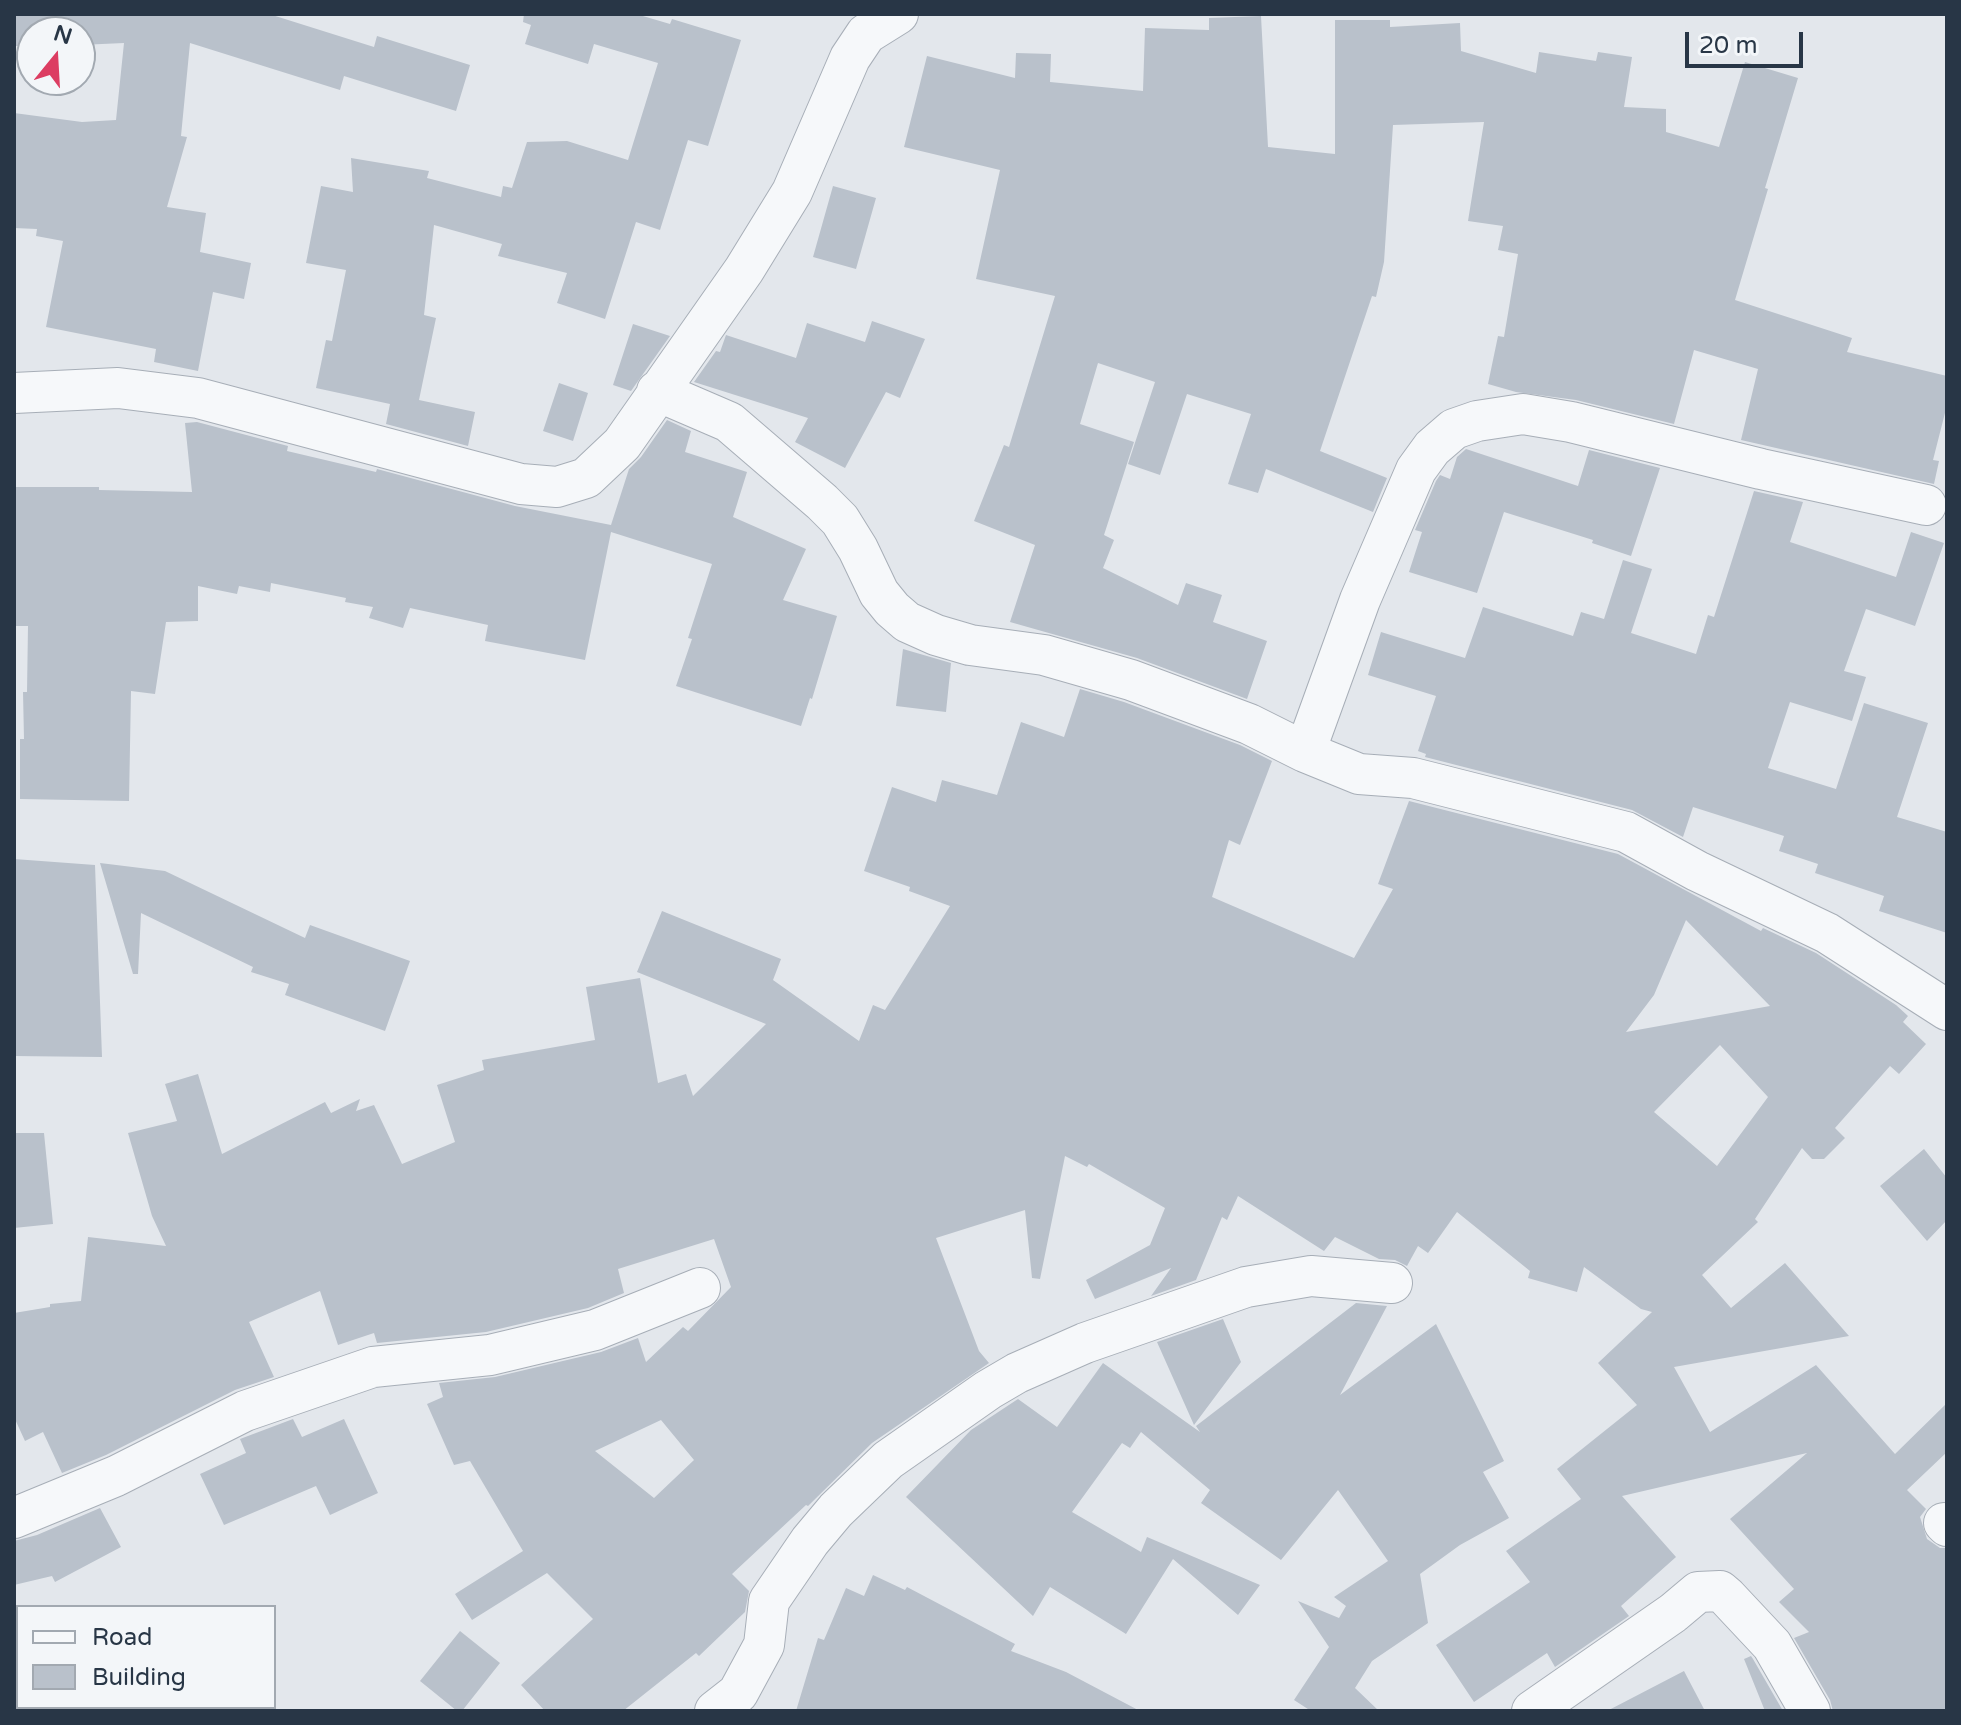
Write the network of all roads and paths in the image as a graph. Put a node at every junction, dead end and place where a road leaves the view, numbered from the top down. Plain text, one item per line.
1 (898, 14) edge
2 (657, 391) junction
3 (14, 393) edge
4 (1926, 505) dead end
5 (1305, 752) junction
6 (1947, 1010) edge
7 (1392, 1283) dead end
8 (700, 1288) dead end
9 (14, 1518) edge
10 (715, 1711) edge
11 (1532, 1711) edge
12 (1810, 1711) edge

1 - 2 street
2 - 3 street
2 - 5 street
4 - 5 street
5 - 6 street
7 - 10 street
8 - 9 street
11 - 12 street

